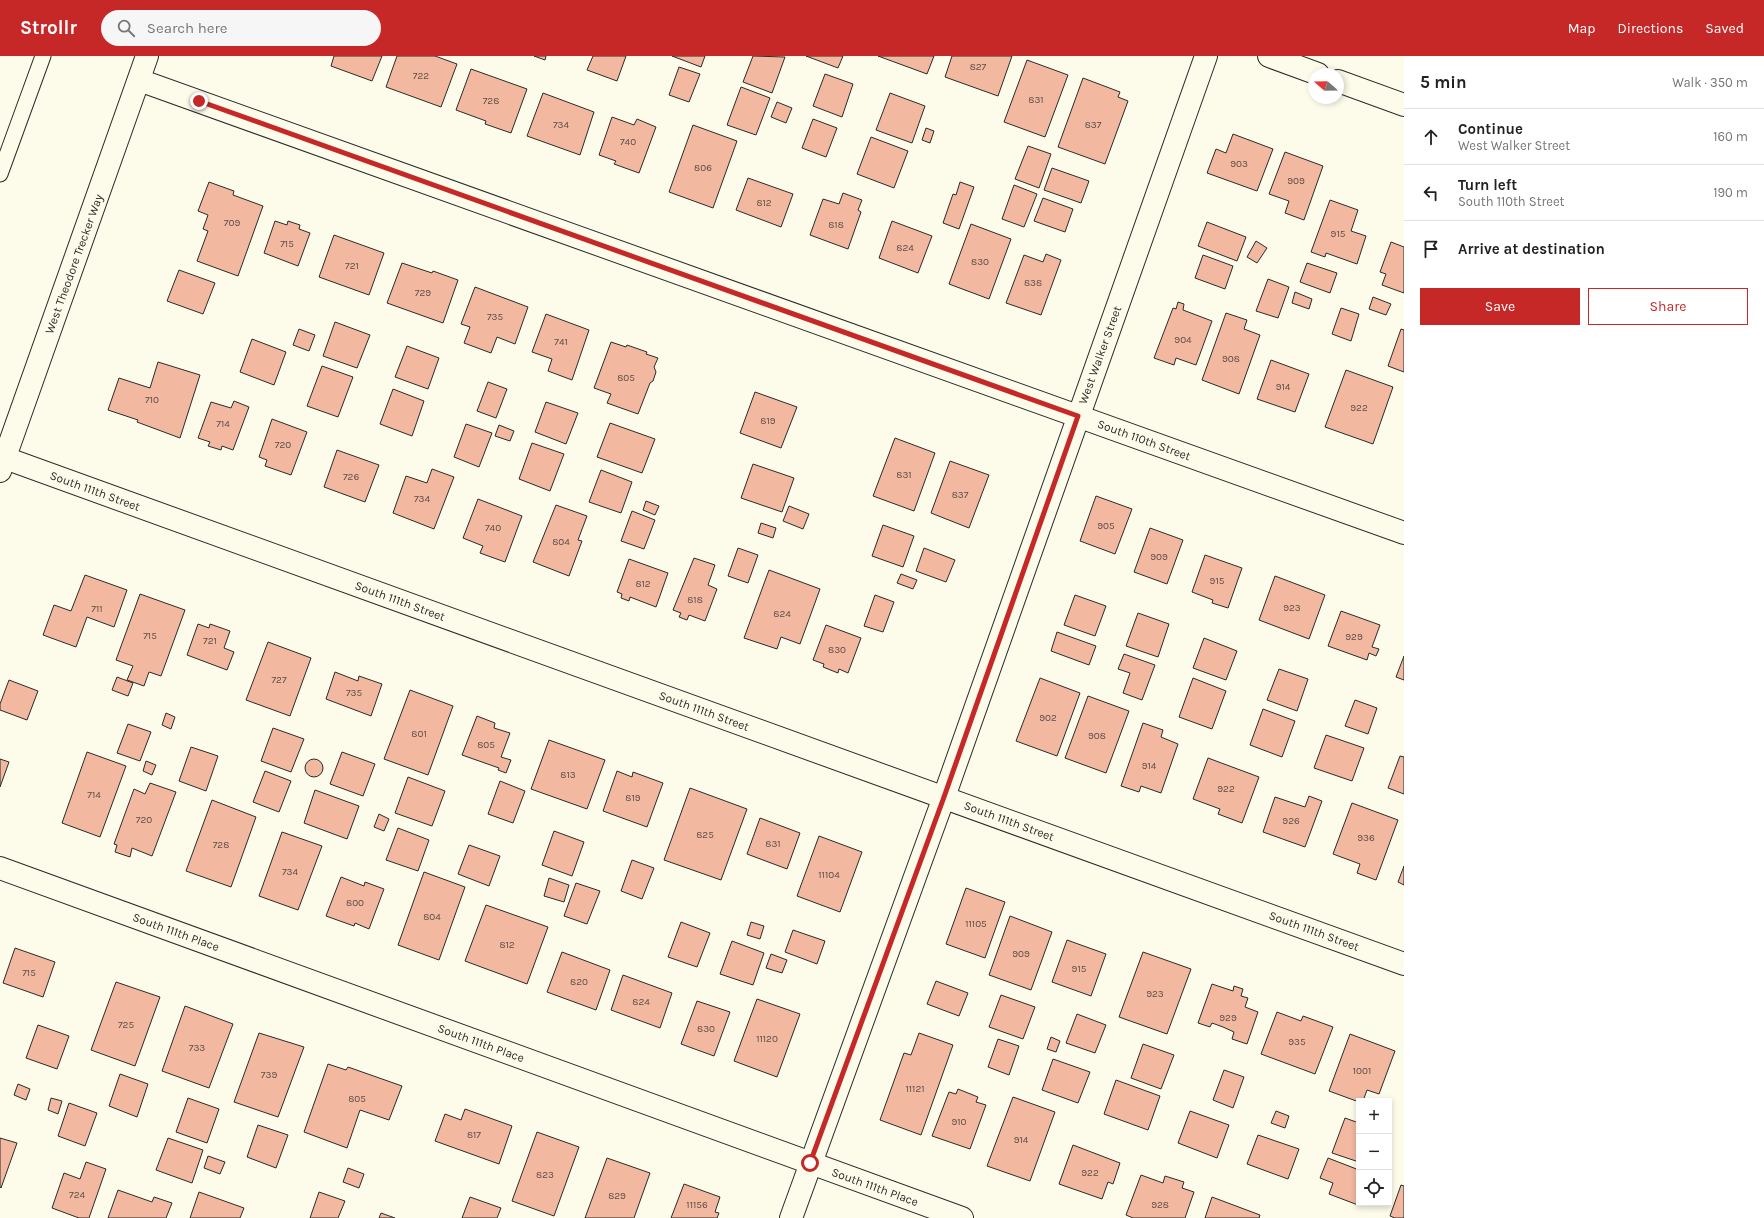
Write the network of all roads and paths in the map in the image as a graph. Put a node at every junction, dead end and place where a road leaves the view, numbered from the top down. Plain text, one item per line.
1 (43, 56) edge
2 (147, 56) edge
3 (1206, 56) edge
4 (1269, 56) edge
5 (1308, 70) edge
6 (139, 80) junction
7 (1344, 83) edge
8 (1404, 105) edge
9 (0, 174) edge
10 (1078, 416) junction
11 (2, 465) edge
12 (1404, 533) edge
13 (944, 797) junction
14 (0, 868) edge
15 (1404, 964) edge
16 (810, 1163) junction
17 (791, 1218) edge
18 (962, 1218) edge

1 - 9 lane
2 - 6 street, West Theodore Trecker Way
3 - 10 street, West Walker Street
4 - 5 street
6 - 10 street, South 110th Street
6 - 11 street, West Theodore Trecker Way
7 - 8 street
10 - 12 street, South 110th Street
10 - 13 street, West Walker Street
11 - 13 street, South 111th Street
13 - 15 street, South 111th Street
13 - 16 street, West Walker Street
14 - 16 street, South 111th Place
16 - 17 street, West Walker Street
16 - 18 street, South 111th Place

